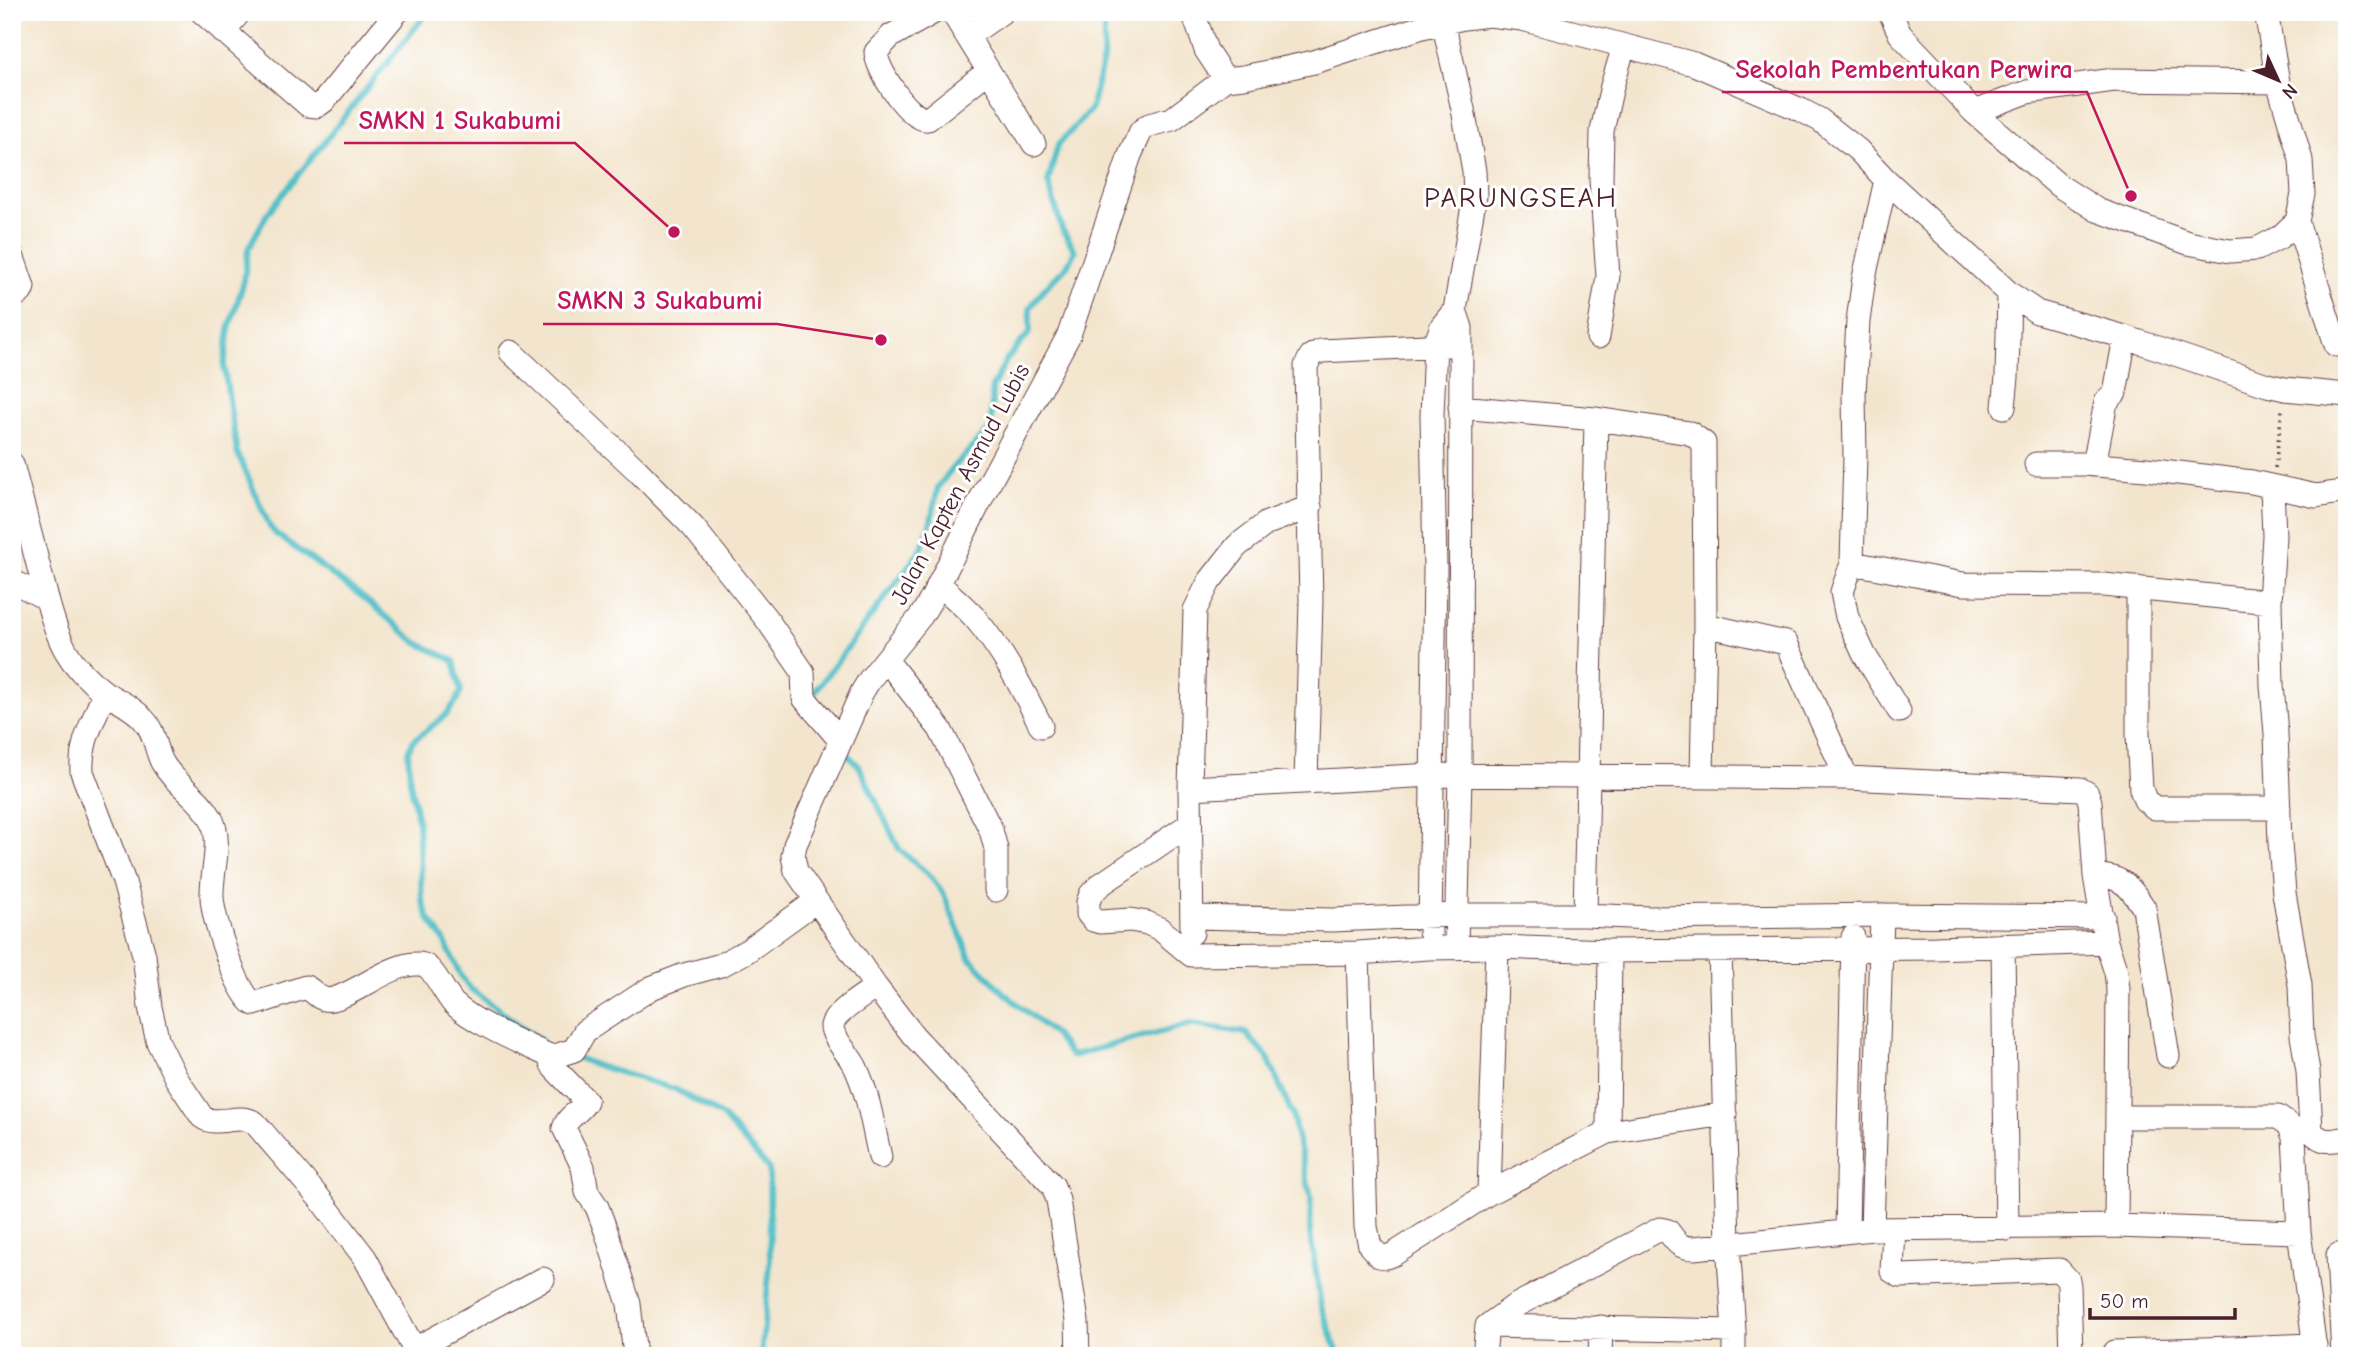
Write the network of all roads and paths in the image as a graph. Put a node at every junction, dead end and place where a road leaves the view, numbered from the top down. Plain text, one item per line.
1 (202, 12) edge
2 (240, 12) edge
3 (397, 12) edge
4 (934, 12) edge
5 (952, 12) edge
6 (1002, 12) edge
7 (1193, 12) edge
8 (1890, 12) edge
9 (2266, 12) edge
10 (1443, 22) junction
11 (223, 32) junction
12 (968, 36) junction
13 (1624, 46) junction
14 (988, 72) junction
15 (1225, 79) junction
16 (2278, 82) junction
17 (1974, 112) junction
18 (1034, 144) dead end
19 (1886, 180) junction
20 (2297, 221) junction
21 (12, 254) edge
22 (2009, 293) junction
23 (12, 297) edge
24 (1455, 310) junction
25 (1598, 337) dead end
26 (2124, 337) junction
27 (1435, 345) junction
28 (1461, 345) junction
29 (2336, 345) dead end
30 (511, 352) dead end
31 (2285, 389) junction
32 (2347, 396) edge
33 (1461, 407) junction
34 (2004, 407) dead end
35 (1596, 419) junction
36 (12, 464) edge
37 (2036, 464) dead end
38 (2094, 466) junction
39 (2272, 487) junction
40 (2347, 491) edge
41 (1310, 507) junction
42 (1852, 563) junction
43 (12, 581) edge
44 (939, 584) junction
45 (2138, 589) junction
46 (47, 599) junction
47 (2270, 602) junction
48 (1705, 625) junction
49 (1434, 654) junction
50 (1461, 654) junction
51 (887, 661) junction
52 (104, 692) junction
53 (1899, 711) dead end
54 (1041, 726) dead end
55 (840, 740) junction
56 (1433, 775) junction
57 (1460, 775) junction
58 (1587, 776) junction
59 (1702, 776) junction
60 (1847, 778) junction
61 (1307, 781) junction
62 (1190, 788) junction
63 (2279, 808) junction
64 (1190, 824) junction
65 (2095, 876) junction
66 (996, 890) dead end
67 (816, 901) junction
68 (1431, 915) junction
69 (1457, 915) junction
70 (1585, 915) junction
71 (1882, 915) junction
72 (1852, 916) junction
73 (1193, 917) junction
74 (2102, 917) junction
75 (2106, 942) junction
76 (2003, 945) junction
77 (1497, 947) junction
78 (1428, 948) junction
79 (1456, 948) junction
80 (1853, 949) junction
81 (1881, 949) junction
82 (1720, 950) junction
83 (1609, 951) junction
84 (1357, 953) junction
85 (1191, 954) junction
86 (876, 987) junction
87 (2168, 1056) dead end
88 (552, 1057) junction
89 (1725, 1114) junction
90 (2117, 1117) junction
91 (1608, 1132) junction
92 (2347, 1139) edge
93 (880, 1157) dead end
94 (1489, 1193) junction
95 (2116, 1226) junction
96 (1883, 1229) junction
97 (2007, 1229) junction
98 (1847, 1231) junction
99 (2299, 1232) junction
100 (1728, 1243) junction
101 (2338, 1255) dead end
102 (543, 1279) dead end
103 (1487, 1326) junction
104 (1601, 1327) junction
105 (1734, 1331) junction
106 (2315, 1350) edge
107 (417, 1352) edge
108 (2115, 1352) dead end
109 (635, 1356) edge
110 (1077, 1356) edge
111 (1484, 1356) edge
112 (1600, 1356) edge
113 (1734, 1356) edge
114 (2071, 1356) edge
115 (2343, 1356) edge

1 - 11 street
2 - 11 street
3 - 11 street
4 - 14 street
5 - 12 street
6 - 12 street
7 - 15 street
8 - 17 street
9 - 16 street
10 - 13 street
10 - 15 street
10 - 24 street
12 - 14 street
13 - 19 street
13 - 25 street
14 - 18 street
15 - 44 street, Jalan Kapten Asmud Lubis
16 - 17 street
16 - 20 street
17 - 20 street
19 - 22 street
19 - 42 street
20 - 29 street
21 - 23 street
22 - 26 street
22 - 34 street
24 - 27 street
24 - 28 street
26 - 31 street
26 - 38 street
27 - 28 street
27 - 41 street
27 - 49 street
28 - 33 street
30 - 55 street
31 - 32 street
31 - 39 path
33 - 35 street
33 - 50 street
35 - 48 street
35 - 58 street
36 - 46 street
37 - 38 street
38 - 39 street
39 - 40 street
39 - 47 street
41 - 61 street
41 - 62 street
42 - 45 street
42 - 53 street
43 - 46 street
44 - 51 street, Jalan Kapten Asmud Lubis
44 - 54 street
45 - 47 street
45 - 63 street
46 - 52 street
47 - 63 street
48 - 59 street
48 - 60 street
49 - 50 street
49 - 56 street
50 - 57 street
51 - 55 street, Jalan Kapten Asmud Lubis
51 - 66 street
52 - 88 street
52 - 107 street
55 - 67 street, Jalan Kapten Asmud Lubis
56 - 57 street
56 - 61 street
56 - 68 street
57 - 58 street
57 - 69 street
58 - 59 street
58 - 70 street
59 - 60 street
60 - 65 street
61 - 62 street
62 - 64 street
63 - 92 street
64 - 73 street
64 - 85 street
65 - 74 street
65 - 87 street
67 - 86 street, Jalan Kapten Asmud Lubis
67 - 88 street
68 - 69 street
68 - 73 street
68 - 78 street
69 - 70 street
69 - 79 street
70 - 72 street
71 - 72 street
71 - 74 street
71 - 81 street
72 - 80 street
73 - 85 street
74 - 75 street
75 - 76 street
75 - 90 street
76 - 81 street
76 - 97 street
77 - 79 street
77 - 83 street
77 - 94 street
78 - 79 street
78 - 84 street
80 - 81 street
80 - 82 street
80 - 98 street
81 - 96 street
82 - 83 street
82 - 89 street
83 - 91 street
84 - 85 street
84 - 94 street
86 - 93 street
86 - 110 street, Jalan Kapten Asmud Lubis
88 - 109 street
89 - 91 street
89 - 100 street
90 - 95 street
90 - 99 street
91 - 94 street
95 - 97 street
95 - 99 street
96 - 97 street
96 - 98 street
96 - 114 street
98 - 100 street
99 - 106 street
100 - 103 street
100 - 105 street
101 - 115 street
102 - 107 street
103 - 104 street
103 - 111 street
104 - 105 street
104 - 112 street
105 - 113 street
106 - 108 street

